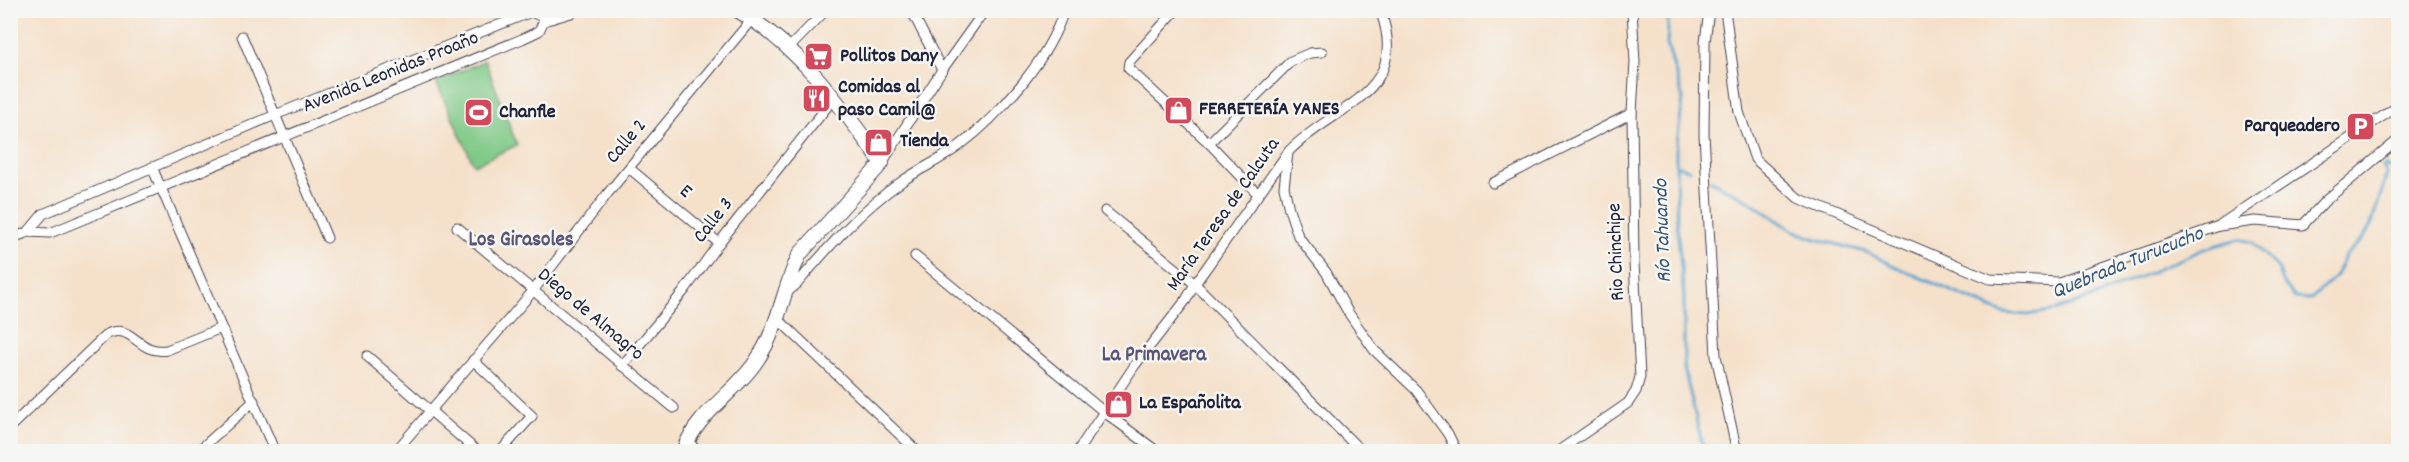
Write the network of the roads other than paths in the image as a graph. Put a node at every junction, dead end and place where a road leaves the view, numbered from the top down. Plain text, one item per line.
1 (572, 10) edge
2 (737, 10) edge
3 (826, 10) edge
4 (911, 10) edge
5 (985, 10) edge
6 (1064, 10) edge
7 (1176, 10) edge
8 (1632, 10) edge
9 (1709, 10) edge
10 (1725, 10) edge
11 (1381, 11) edge
12 (543, 14) edge
13 (752, 19) junction
14 (242, 36) dead end
15 (789, 48) junction
16 (1322, 52) dead end
17 (942, 70) junction
18 (834, 98) junction
19 (2398, 106) edge
20 (1632, 113) junction
21 (275, 115) junction
22 (284, 137) junction
23 (2398, 140) edge
24 (1209, 143) junction
25 (1288, 151) junction
26 (882, 163) junction
27 (152, 167) junction
28 (629, 168) junction
29 (1494, 183) dead end
30 (161, 189) junction
31 (1257, 193) junction
32 (1106, 211) dead end
33 (2219, 226) junction
34 (458, 227) dead end
35 (28, 232) junction
36 (327, 238) dead end
37 (10, 239) edge
38 (719, 243) junction
39 (915, 256) dead end
40 (1196, 284) junction
41 (533, 291) junction
42 (785, 294) junction
43 (777, 318) junction
44 (221, 328) junction
45 (367, 356) dead end
46 (472, 360) junction
47 (622, 366) junction
48 (254, 401) junction
49 (674, 408) dead end
50 (432, 410) junction
51 (1103, 411) junction
52 (10, 427) edge
53 (685, 446) edge
54 (197, 452) edge
55 (275, 452) edge
56 (395, 452) edge
57 (478, 452) edge
58 (500, 452) edge
59 (698, 452) edge
60 (918, 452) edge
61 (1077, 452) edge
62 (1158, 452) edge
63 (1362, 452) edge
64 (1456, 452) edge
65 (1557, 452) edge
66 (1737, 452) edge

1 - 12 main road
2 - 13 main road
3 - 15 street
4 - 17 street
5 - 17 street
6 - 42 street
7 - 24 street
8 - 20 street, Rio Chinchipe
9 - 66 street
10 - 33 street
11 - 25 street, María Teresa de Calcuta
12 - 21 street, Avenida Leonidas Proaño
12 - 22 street, Avenida Leonidas Proaño
13 - 15 main road
13 - 28 street, Calle 2
14 - 21 street
15 - 18 main road
16 - 24 street
17 - 26 street
18 - 26 main road
18 - 38 street, Calle 3
19 - 33 street
20 - 29 street
20 - 65 street, Rio Chinchipe
21 - 22 street
21 - 27 street, Avenida Leonidas Proaño
22 - 30 street, Avenida Leonidas Proaño
22 - 36 street
23 - 33 street
24 - 31 street
25 - 31 street, María Teresa de Calcuta
25 - 64 street
26 - 42 main road
27 - 30 street
27 - 35 street, Avenida Leonidas Proaño
28 - 38 street, E
28 - 41 street, Calle 2
30 - 35 street, Avenida Leonidas Proaño
30 - 44 street
31 - 40 street, María Teresa de Calcuta
32 - 40 street
34 - 41 street, Diego de Almagro
35 - 37 street
38 - 47 street, Calle 3
39 - 51 street
40 - 51 street, María Teresa de Calcuta
40 - 63 street
41 - 46 street, Calle 2
41 - 47 street, Diego de Almagro
42 - 43 main road
43 - 53 main road
43 - 60 street
44 - 48 street
44 - 52 street
45 - 50 street
46 - 50 street, Calle 2
46 - 58 street
47 - 49 street, Diego de Almagro
48 - 54 street
48 - 55 street
50 - 56 street, Calle 2
50 - 57 street
51 - 61 street, María Teresa de Calcuta
51 - 62 street
53 - 59 street

